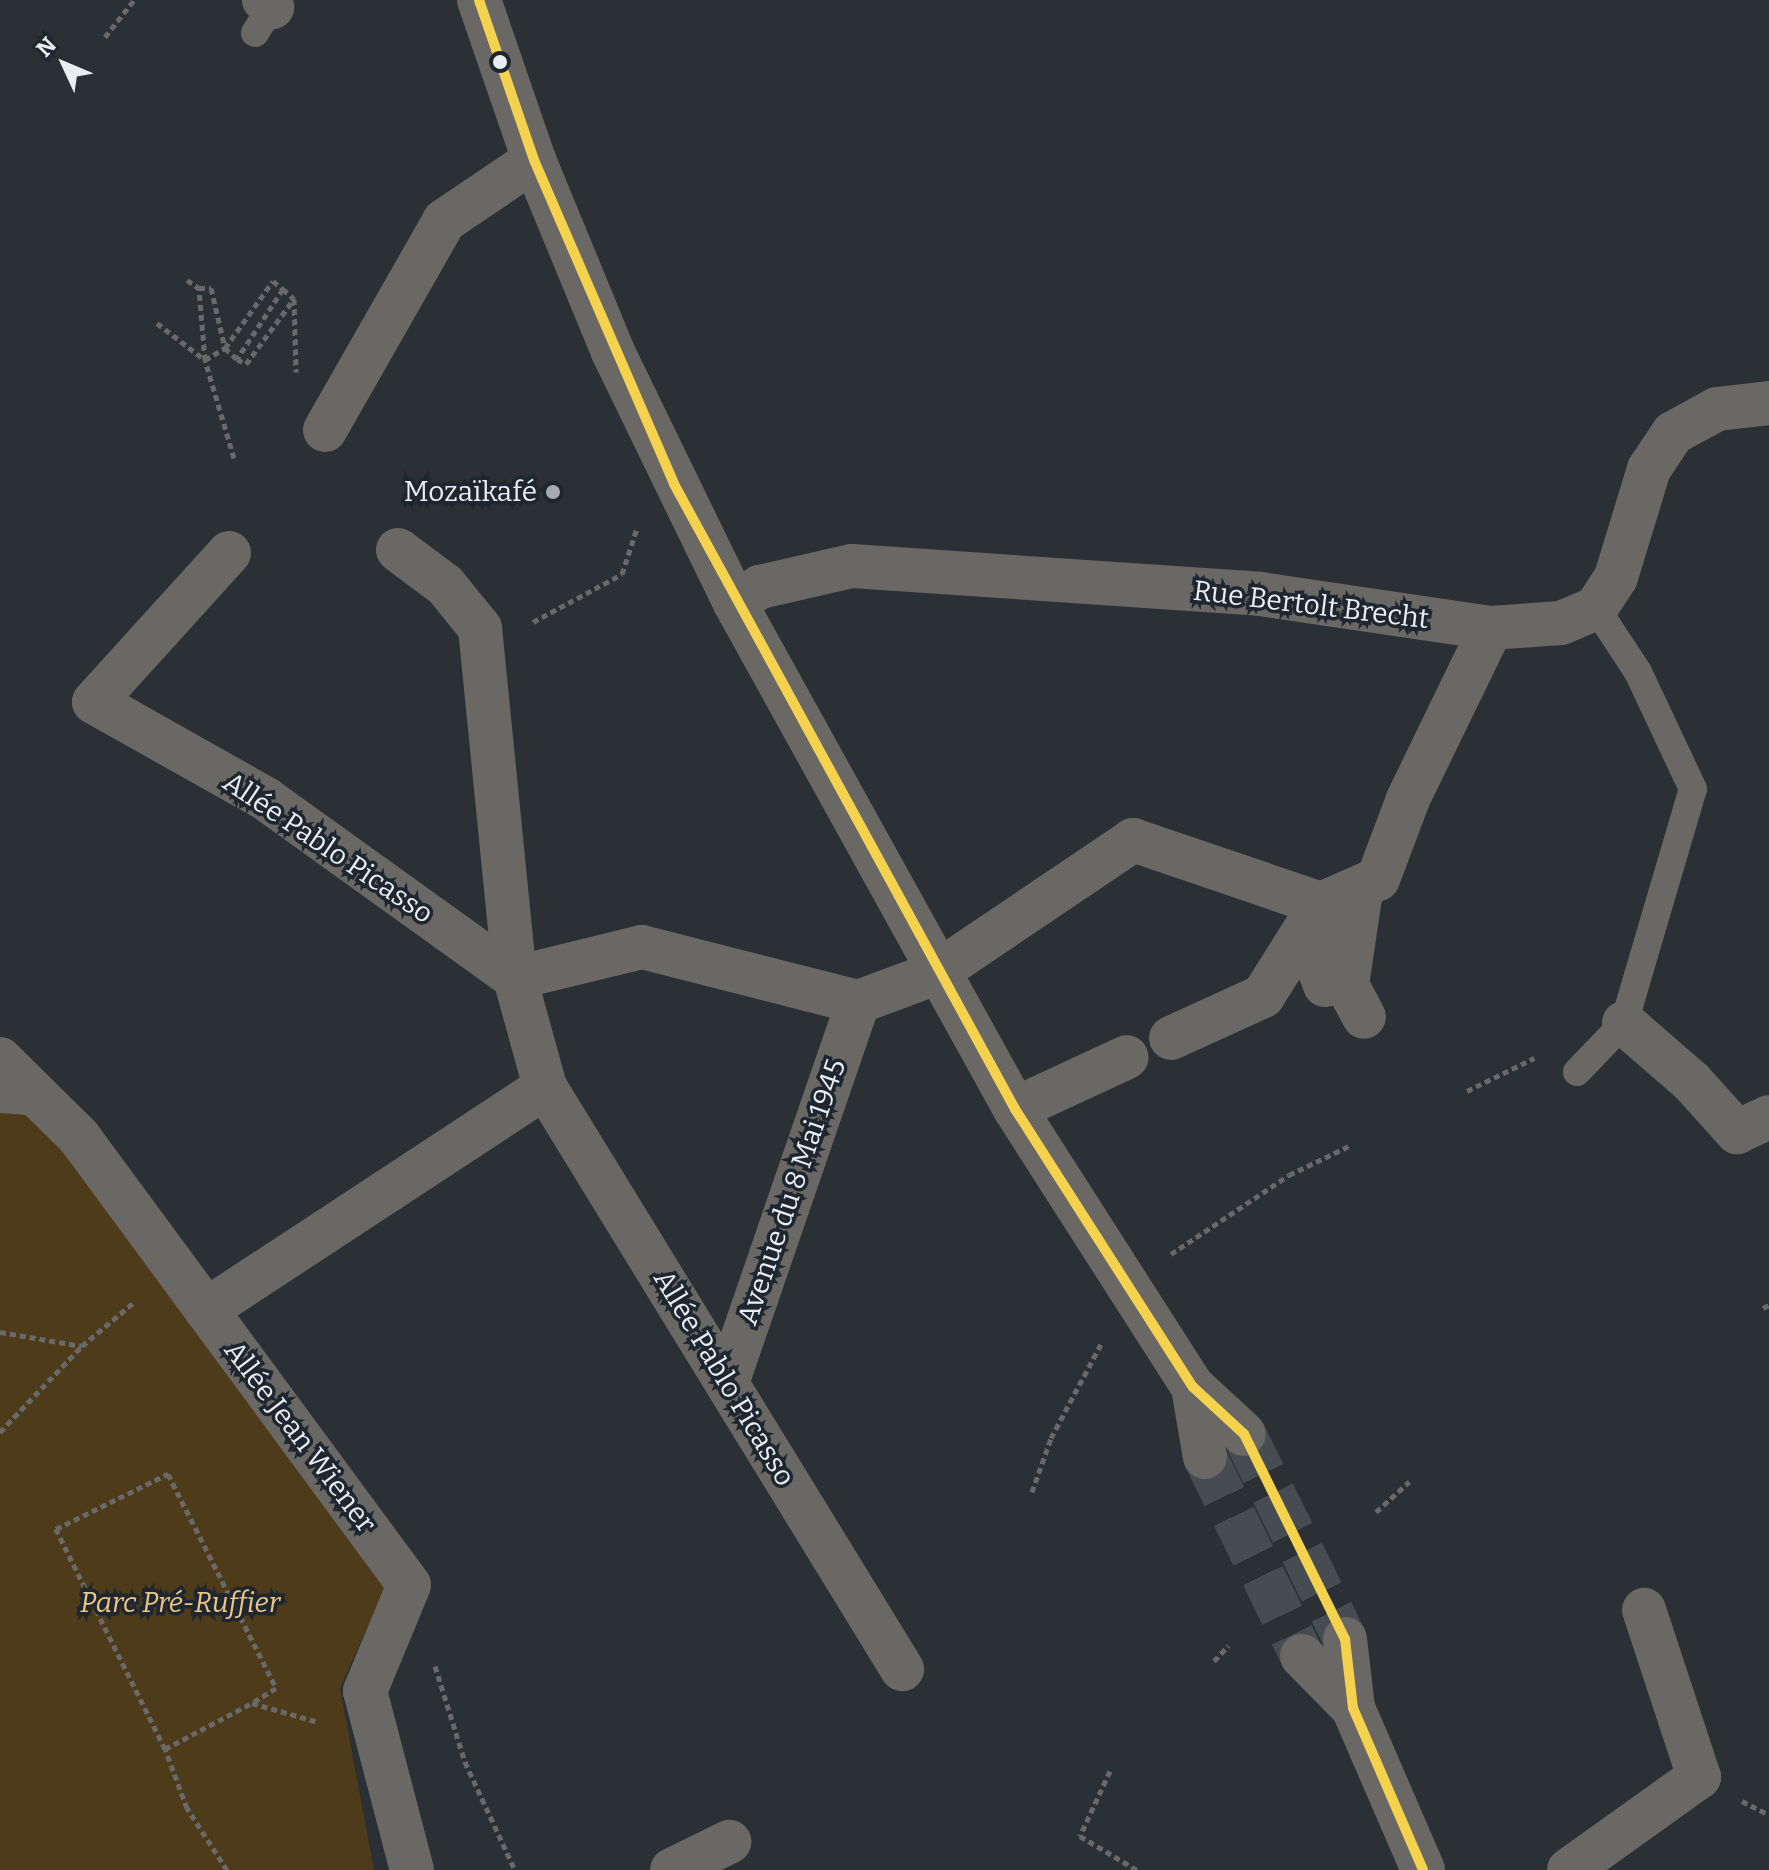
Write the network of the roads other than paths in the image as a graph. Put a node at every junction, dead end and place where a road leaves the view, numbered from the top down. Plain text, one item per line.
1 (479, 0) edge
2 (534, 160) junction
3 (1769, 403) edge
4 (325, 430) dead end
5 (398, 550) dead end
6 (229, 553) dead end
7 (735, 603) junction
8 (1596, 608) junction
9 (1491, 628) junction
10 (1321, 904) junction
11 (936, 973) junction
12 (515, 978) junction
13 (858, 1002) junction
14 (1364, 1017) dead end
15 (1624, 1023) junction
16 (1171, 1038) dead end
17 (1127, 1057) dead end
18 (0, 1059) edge
19 (1577, 1072) dead end
20 (545, 1087) junction
21 (0, 1099) edge
22 (43, 1102) junction
23 (1015, 1109) junction
24 (1769, 1117) edge
25 (206, 1310) junction
26 (727, 1383) junction
27 (1193, 1387) junction
28 (1244, 1434) tunnel mouth
29 (1205, 1457) tunnel mouth
30 (1644, 1610) dead end
31 (1345, 1639) tunnel mouth
32 (1302, 1656) tunnel mouth
33 (902, 1669) dead end
34 (1353, 1708) junction
35 (729, 1842) dead end
36 (412, 1870) edge
37 (672, 1870) edge
38 (1423, 1870) edge
39 (1569, 1870) edge

1 - 2 street
2 - 4 street
2 - 7 street
3 - 8 street
5 - 12 street, Allée Pablo Picasso
6 - 12 street, Allée Pablo Picasso
7 - 9 street, Rue Bertolt Brecht
7 - 11 street
8 - 9 street, Rue Bertolt Brecht
8 - 15 lane
9 - 10 street
10 - 11 street
10 - 14 street
10 - 16 street
11 - 13 street
11 - 23 street
12 - 13 street
12 - 20 street, Allée Pablo Picasso
13 - 26 street, Avenue du 8 Mai 1945
15 - 19 lane
15 - 24 street
17 - 23 street
18 - 22 street, Allée Jean Wiener
20 - 25 street
20 - 26 street, Allée Pablo Picasso
21 - 22 lane
22 - 25 street, Allée Jean Wiener
23 - 27 street
25 - 36 street, Allée Jean Wiener
26 - 33 street, Allée Pablo Picasso
27 - 28 street
27 - 29 street
30 - 39 street
31 - 34 street
32 - 34 street
34 - 38 street
35 - 37 street

